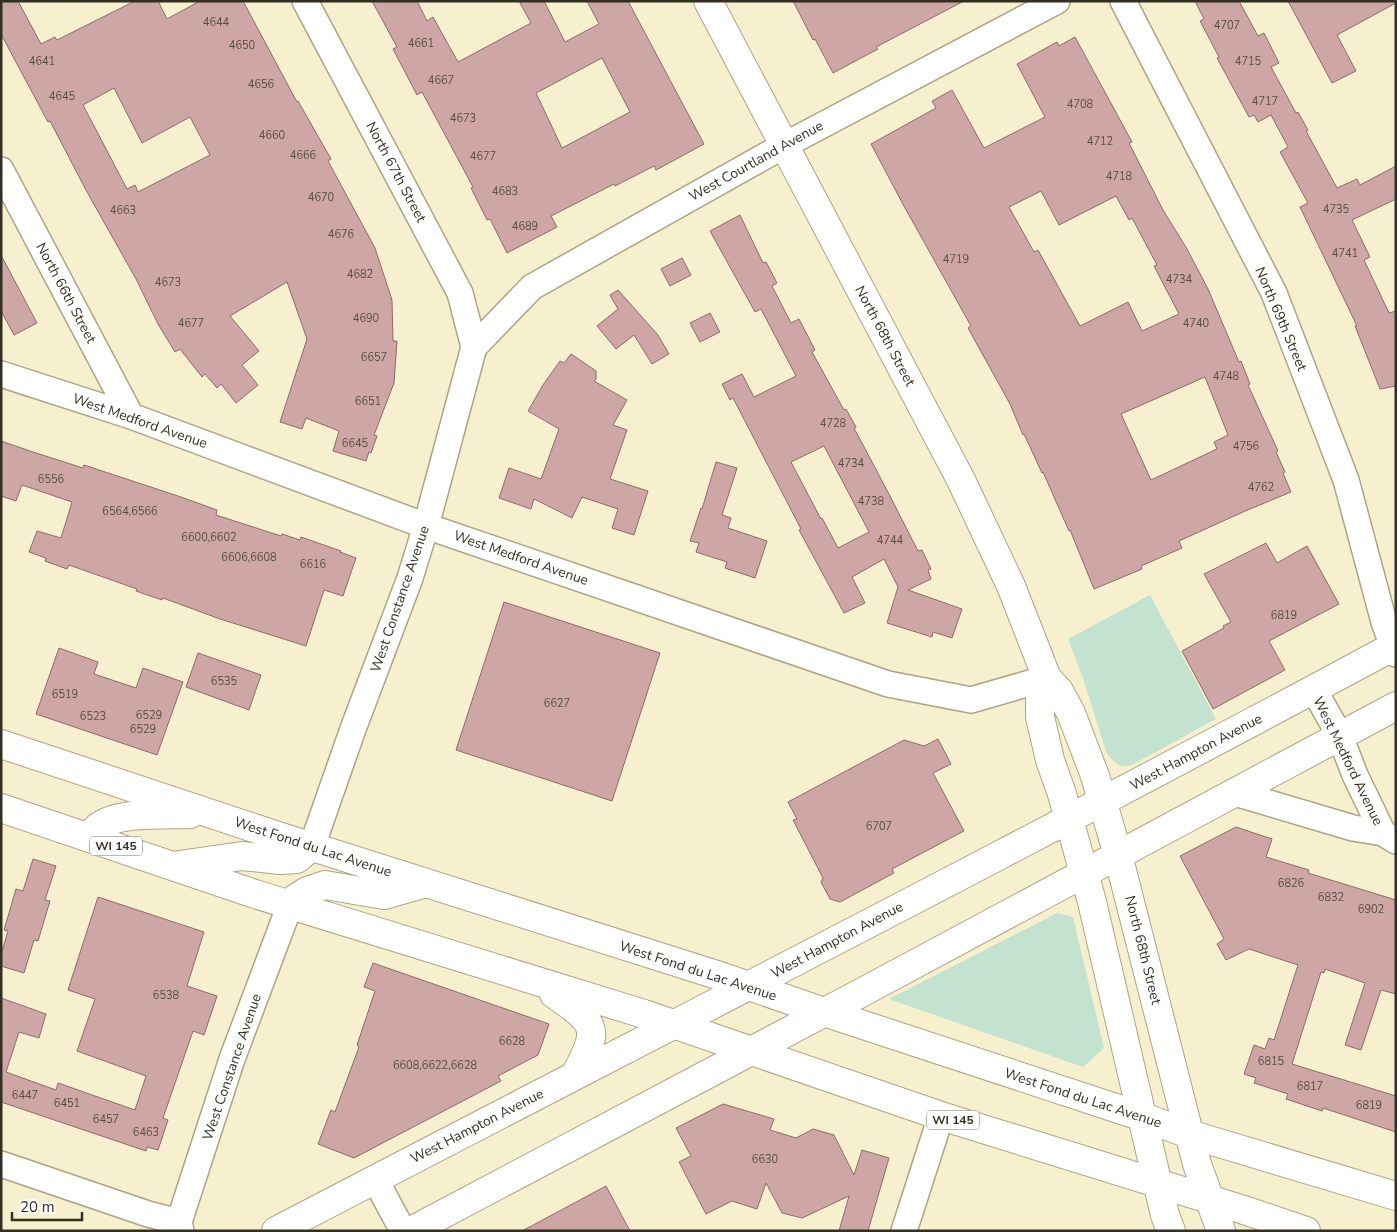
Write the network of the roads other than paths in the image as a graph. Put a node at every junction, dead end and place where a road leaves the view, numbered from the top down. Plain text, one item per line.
1 (305, 1) edge
2 (708, 1) edge
3 (1057, 1) edge
4 (1123, 1) edge
5 (783, 146) junction
6 (1, 170) edge
7 (474, 347) junction
8 (1, 374) edge
9 (131, 416) junction
10 (426, 526) junction
11 (1395, 649) edge
12 (1047, 678) junction
13 (1314, 690) junction
14 (1396, 706) edge
15 (1340, 736) junction
16 (1, 744) edge
17 (1235, 793) junction
18 (1102, 801) junction
19 (1, 808) edge
20 (209, 814) junction
21 (1069, 819) junction
22 (1389, 837) edge
23 (91, 838) junction
24 (312, 846) junction
25 (1118, 855) junction
26 (175, 866) junction
27 (1084, 873) junction
28 (426, 883) junction
29 (290, 905) junction
30 (534, 980) junction
31 (747, 986) junction
32 (824, 1012) junction
33 (672, 1025) junction
34 (751, 1050) junction
35 (575, 1075) junction
36 (941, 1116) junction
37 (1143, 1117) junction
38 (1189, 1134) junction
39 (1, 1164) edge
40 (375, 1179) junction
41 (1158, 1183) junction
42 (1396, 1196) edge
43 (1208, 1198) junction
44 (180, 1226) edge
45 (276, 1231) edge
46 (403, 1231) edge
47 (411, 1231) edge
48 (904, 1231) edge
49 (1170, 1231) edge
50 (1221, 1231) edge
51 (1306, 1231) edge

1 - 7 street, North 67th Street
2 - 5 main road, North 68th Street
3 - 5 street, West Courtland Avenue
4 - 11 street, North 69th Street
5 - 7 street, West Courtland Avenue
5 - 12 main road, North 68th Street
6 - 9 street, North 66th Street
7 - 10 street, West Constance Avenue
8 - 9 street, West Medford Avenue
9 - 10 street, West Medford Avenue
10 - 12 street, West Medford Avenue
10 - 24 street, West Constance Avenue
11 - 13 main road, West Hampton Avenue
12 - 18 main road, North 68th Street
12 - 21 main road
13 - 15 street, West Medford Avenue
13 - 18 main road, West Hampton Avenue
14 - 15 main road
15 - 17 main road
15 - 22 street, West Medford Avenue
16 - 20 main road, West Fond du Lac Avenue
17 - 22 street, West Medford Avenue
17 - 25 main road
18 - 21 main road, West Hampton Avenue
18 - 25 main road, North 68th Street
19 - 23 main road, WI 145
20 - 23 main road
20 - 24 main road, West Fond du Lac Avenue
21 - 27 main road
21 - 31 main road, West Hampton Avenue
23 - 26 main road, WI 145
24 - 26 main road
24 - 28 main road, West Fond du Lac Avenue
25 - 27 main road
25 - 38 main road, North 68th Street
26 - 29 main road, WI 145
27 - 32 main road
27 - 37 main road
28 - 29 main road
28 - 31 main road, West Fond du Lac Avenue
29 - 30 main road, WI 145
29 - 44 street, West Constance Avenue
30 - 33 main road, WI 145
30 - 35 main road
31 - 32 main road, West Fond du Lac Avenue
31 - 33 main road, West Hampton Avenue
32 - 34 main road
32 - 37 main road, West Fond du Lac Avenue
33 - 34 main road, WI 145
33 - 35 main road, West Hampton Avenue
34 - 36 main road, WI 145
34 - 47 main road
35 - 40 main road, West Hampton Avenue
36 - 41 main road, WI 145
36 - 48 street
37 - 38 main road, West Fond du Lac Avenue
37 - 41 main road
38 - 42 main road, West Fond du Lac Avenue
38 - 43 main road, North 68th Street
39 - 44 street
40 - 45 main road, West Hampton Avenue
40 - 46 street
41 - 43 main road, WI 145
41 - 49 main road
43 - 50 main road, North 68th Street
43 - 51 main road, WI 145

